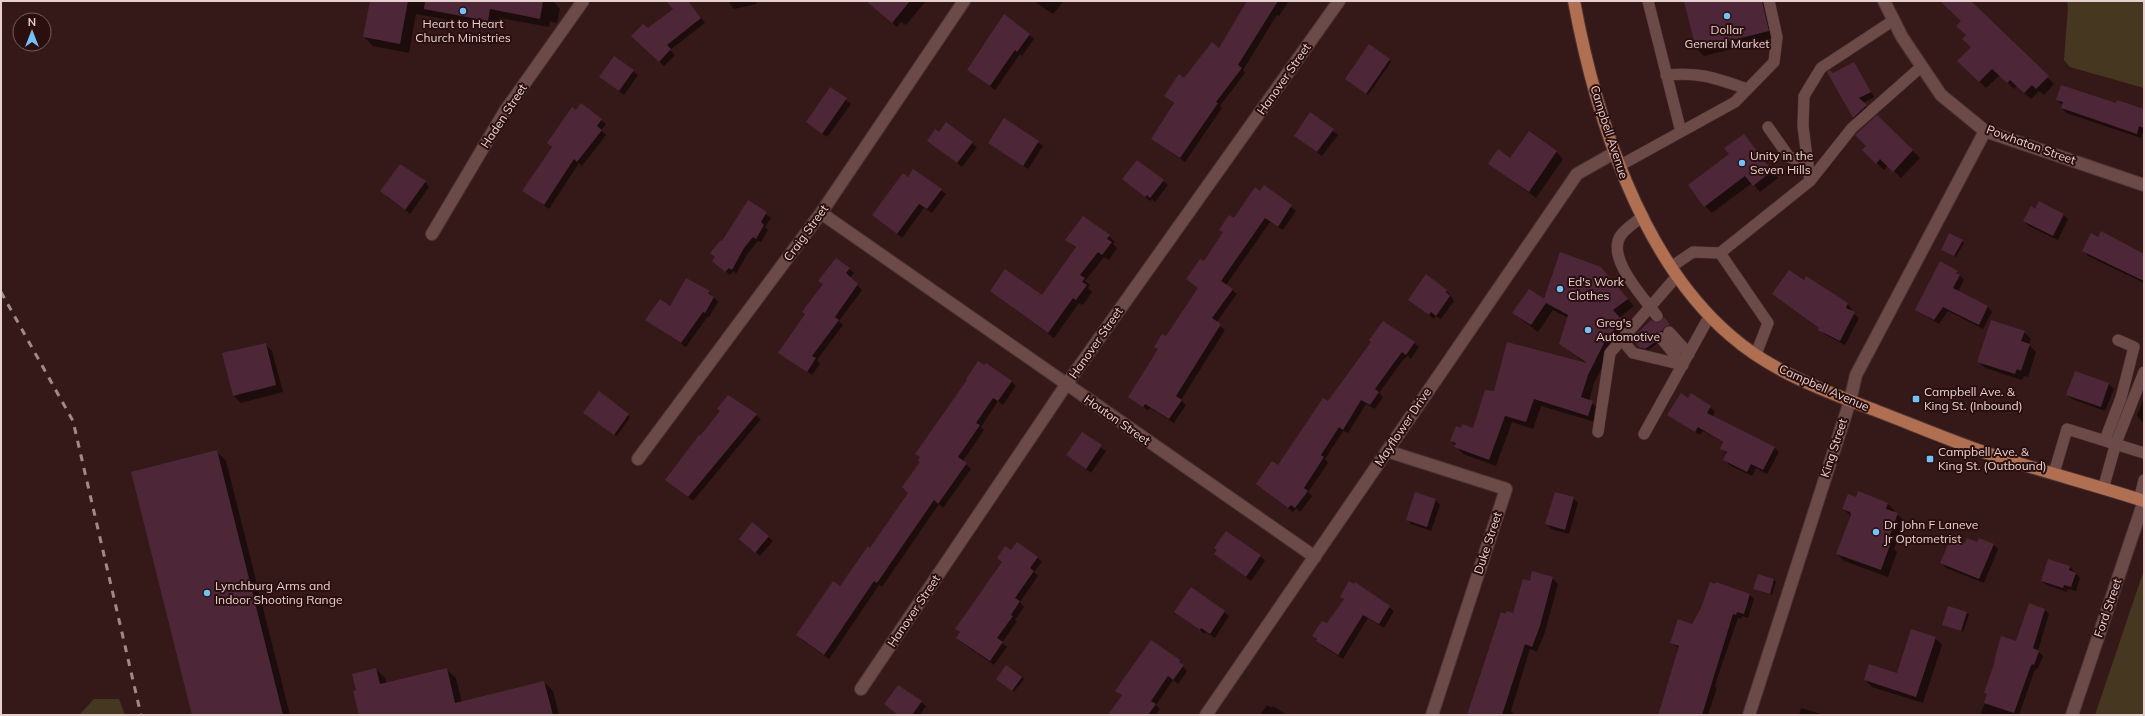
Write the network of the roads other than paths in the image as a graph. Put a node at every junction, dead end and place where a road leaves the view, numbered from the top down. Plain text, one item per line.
1 (583, 1) edge
2 (964, 1) edge
3 (1339, 1) edge
4 (1574, 1) edge
5 (1648, 1) edge
6 (1768, 1) edge
7 (1884, 1) edge
8 (1894, 20) junction
9 (1922, 66) junction
10 (1666, 75) junction
11 (1747, 89) junction
12 (1768, 127) dead end
13 (1986, 131) junction
14 (1680, 132) junction
15 (1614, 153) junction
16 (1808, 163) junction
17 (1619, 166) junction
18 (1810, 181) junction
19 (2144, 184) edge
20 (821, 213) junction
21 (1643, 216) junction
22 (432, 234) dead end
23 (1720, 253) junction
24 (1674, 271) junction
25 (1650, 315) junction
26 (1709, 317) junction
27 (1622, 340) junction
28 (2118, 340) dead end
29 (1689, 354) junction
30 (1756, 354) junction
31 (1683, 364) junction
32 (2144, 372) edge
33 (1066, 385) junction
34 (1850, 400) junction
35 (1598, 432) dead end
36 (1644, 434) dead end
37 (2105, 440) junction
38 (2116, 444) junction
39 (1387, 451) junction
40 (2144, 453) edge
41 (638, 459) dead end
42 (2054, 474) junction
43 (2144, 480) edge
44 (2103, 489) junction
45 (2142, 500) edge
46 (1315, 558) junction
47 (861, 690) dead end
48 (1206, 715) edge
49 (1432, 715) edge
50 (1749, 715) edge
51 (2072, 715) edge

1 - 22 street, Haden Street
2 - 20 street, Craig Street
3 - 33 street, Hanover Street
4 - 15 main road, Campbell Avenue
5 - 10 lane
6 - 11 lane
7 - 8 street, Powhatan Street
8 - 9 street, Powhatan Street
8 - 16 lane
9 - 13 street, Powhatan Street
9 - 18 lane
10 - 11 lane
10 - 14 lane
11 - 14 lane
12 - 16 lane
13 - 19 street, Powhatan Street
13 - 34 street, King Street
14 - 17 lane
15 - 17 main road, Campbell Avenue
15 - 39 street, Mayflower Drive
16 - 18 lane
17 - 21 main road, Campbell Avenue
18 - 23 lane
20 - 33 street, Houton Street
20 - 41 street, Craig Street
21 - 24 main road, Campbell Avenue
21 - 25 lane
23 - 24 lane
23 - 30 lane
24 - 25 lane
24 - 26 main road, Campbell Avenue
25 - 27 lane
26 - 29 lane
26 - 30 main road, Campbell Avenue
27 - 31 lane
27 - 35 lane
28 - 37 lane
29 - 31 lane
29 - 31 lane
30 - 34 main road, Campbell Avenue
31 - 36 lane
32 - 38 lane
33 - 46 street, Houton Street
33 - 47 street, Hanover Street
34 - 42 main road, Campbell Avenue
34 - 50 street, King Street
37 - 38 lane
37 - 42 lane
38 - 40 lane
38 - 44 lane
39 - 46 street, Mayflower Drive
39 - 49 street, Duke Street
42 - 44 main road, Campbell Avenue
43 - 45 lane
44 - 45 main road, Campbell Avenue
45 - 51 street, Ford Street
46 - 48 street, Mayflower Drive

